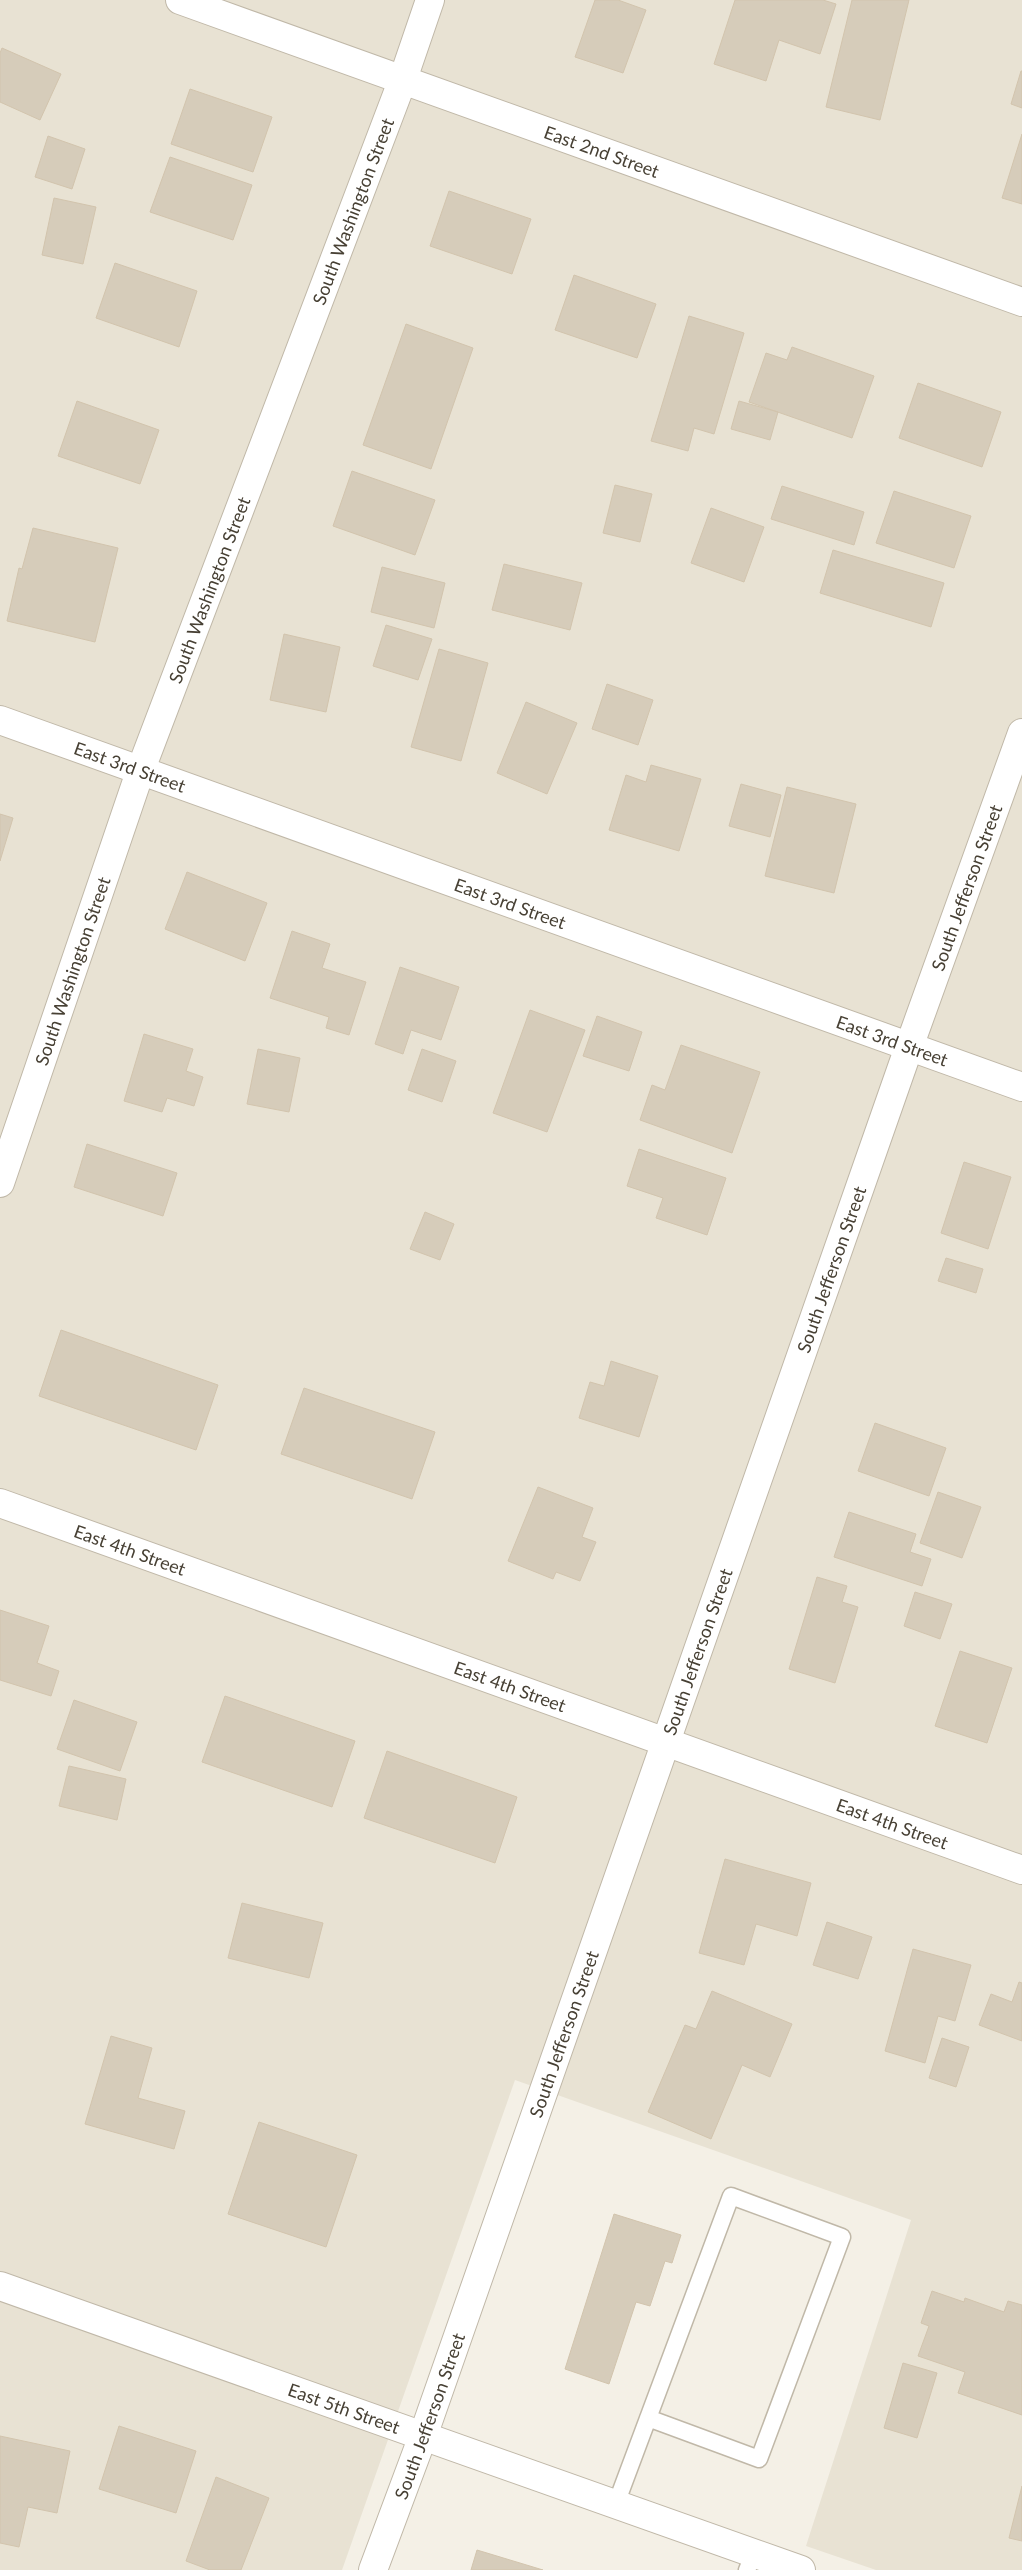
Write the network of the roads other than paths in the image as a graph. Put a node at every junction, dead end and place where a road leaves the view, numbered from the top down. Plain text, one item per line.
1 (180, 0) edge
2 (430, 0) edge
3 (403, 79) junction
4 (1022, 302) edge
5 (0, 720) edge
6 (1022, 733) edge
7 (141, 769) junction
8 (909, 1046) junction
9 (1022, 1087) edge
10 (0, 1183) edge
11 (0, 1503) edge
12 (665, 1741) junction
13 (1022, 1870) edge
14 (0, 2286) edge
15 (648, 2418) junction
16 (423, 2436) junction
17 (616, 2504) junction
18 (751, 2562) edge
19 (373, 2570) edge
20 (801, 2570) edge

1 - 3 street, East 2nd Street
2 - 3 street, South Washington Street
3 - 4 street, East 2nd Street
3 - 7 street, South Washington Street
5 - 7 street, East 3rd Street
6 - 8 street, South Jefferson Street
7 - 8 street, East 3rd Street
7 - 10 street, South Washington Street
8 - 9 street, East 3rd Street
8 - 12 street, South Jefferson Street
11 - 12 street, East 4th Street
12 - 13 street, East 4th Street
12 - 16 street, South Jefferson Street
14 - 16 street, East 5th Street
15 - 15 lane
15 - 17 lane
16 - 17 street, East 5th Street
16 - 19 street, South Jefferson Street
17 - 18 street, East 5th Street
18 - 20 street, East 5th Street

